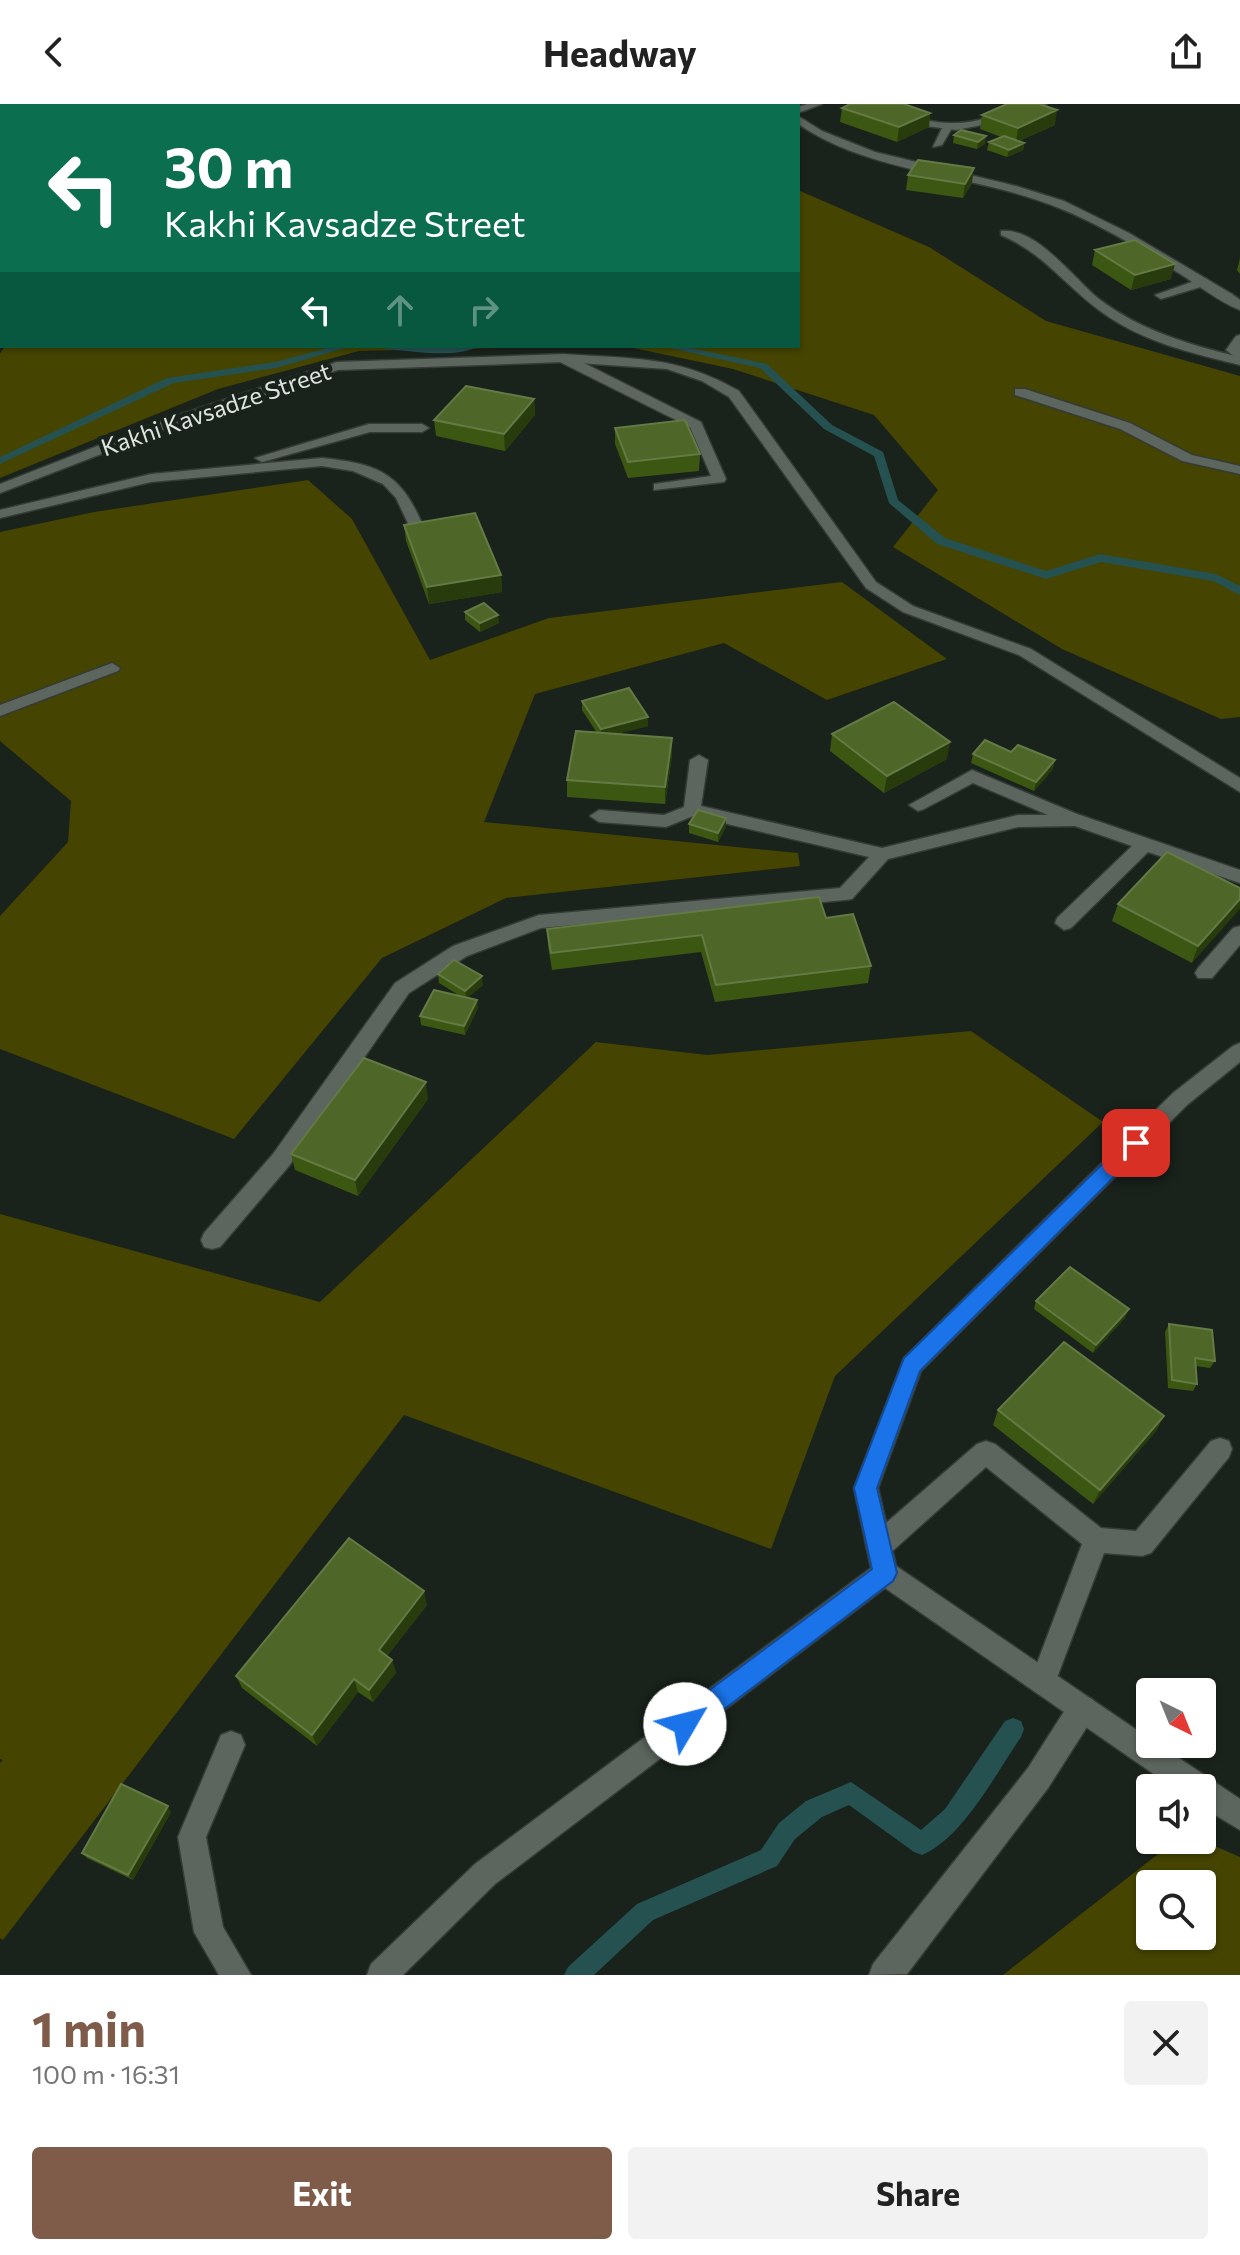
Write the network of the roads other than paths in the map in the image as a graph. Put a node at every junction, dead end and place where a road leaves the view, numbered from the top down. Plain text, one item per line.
1 (854, 104) edge
2 (1042, 104) edge
3 (800, 120) edge
4 (947, 128) junction
5 (937, 145) dead end
6 (1005, 233) dead end
7 (1203, 282) junction
8 (1161, 295) edge
9 (1240, 306) edge
10 (1240, 339) edge
11 (563, 358) junction
12 (1240, 359) edge
13 (1020, 392) dead end
14 (422, 428) dead end
15 (1240, 470) edge
16 (191, 474) junction
17 (659, 487) dead end
18 (0, 489) edge
19 (0, 514) edge
20 (419, 533) edge
21 (112, 668) dead end
22 (0, 711) edge
23 (699, 760) dead end
24 (1240, 786) edge
25 (918, 805) dead end
26 (692, 810) junction
27 (599, 816) dead end
28 (1076, 820) junction
29 (1144, 845) junction
30 (882, 854) junction
31 (1240, 877) edge
32 (1064, 923) dead end
33 (1240, 933) edge
34 (1205, 973) dead end
35 (1240, 1051) edge
36 (212, 1240) dead end
37 (1220, 1449) dead end
38 (1096, 1540) junction
39 (879, 1546) junction
40 (885, 1573) junction
41 (1043, 1682) junction
42 (1082, 1709) junction
43 (231, 1745) dead end
44 (1178, 1774) edge
45 (1216, 1800) edge
46 (1240, 1816) edge
47 (236, 1975) edge
48 (382, 1975) edge
49 (884, 1975) edge

1 - 4 street
2 - 4 street
3 - 7 street
4 - 5 street
6 - 12 street
7 - 8 street
7 - 9 street
10 - 12 street
11 - 17 street
11 - 18 street, Kakhi Kavsadze Street
11 - 24 street, Kakhi Kavsadze Street
13 - 15 street
14 - 16 street
16 - 19 street
16 - 20 street
21 - 22 street
23 - 26 street
25 - 28 street
26 - 27 street
26 - 30 street
28 - 29 street
28 - 30 street
29 - 31 street
29 - 32 street
30 - 36 street
33 - 34 street
35 - 39 street
37 - 38 street
38 - 39 street
38 - 41 street
39 - 40 street
40 - 41 street
40 - 48 street
41 - 42 street
42 - 44 street
42 - 49 street
43 - 47 street
45 - 46 street

